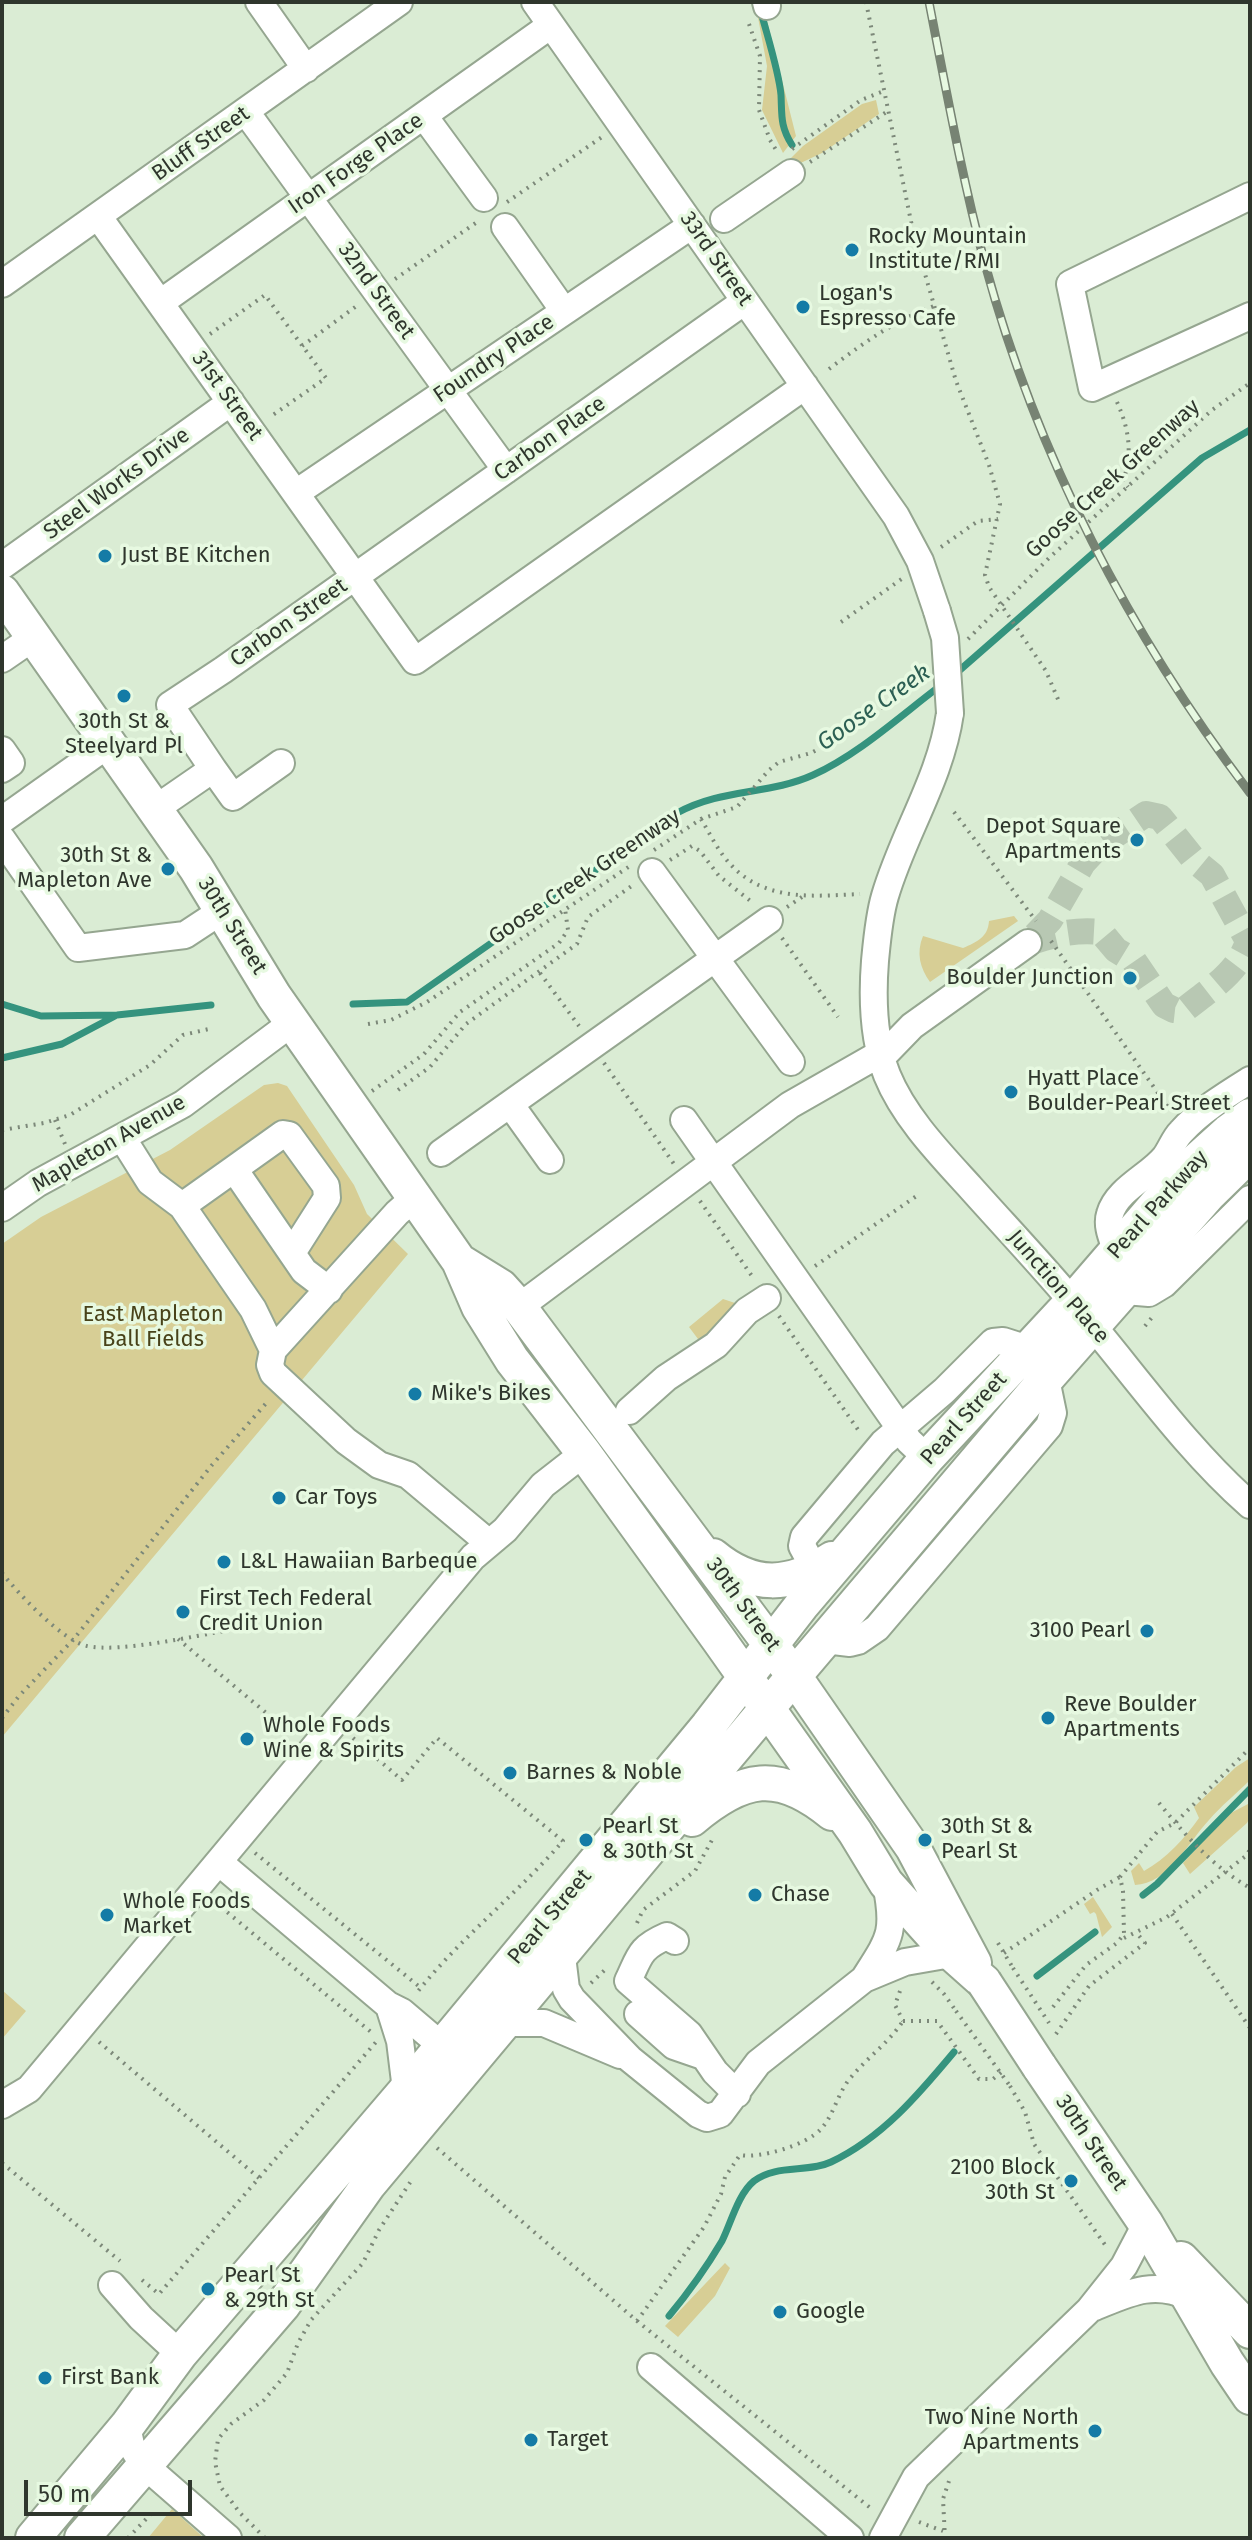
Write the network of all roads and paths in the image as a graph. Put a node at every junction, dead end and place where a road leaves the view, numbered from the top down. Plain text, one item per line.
1 (259, 2) edge
2 (399, 2) edge
3 (535, 2) edge
4 (866, 2) edge
5 (760, 9) edge
6 (551, 25) junction
7 (306, 69) junction
8 (884, 91) junction
9 (888, 111) junction
10 (246, 112) junction
11 (424, 116) junction
12 (621, 124) junction
13 (786, 166) junction
14 (1250, 196) edge
15 (309, 198) junction
16 (493, 213) junction
17 (98, 216) junction
18 (724, 219) dead end
19 (692, 225) junction
20 (2, 284) edge
21 (376, 292) junction
22 (745, 301) junction
23 (160, 303) junction
24 (934, 306) junction
25 (564, 311) junction
26 (1250, 316) edge
27 (191, 346) junction
28 (302, 346) junction
29 (829, 369) dead end
30 (1107, 382) junction
31 (1250, 383) edge
32 (805, 386) junction
33 (448, 390) junction
34 (231, 402) junction
35 (251, 430) junction
36 (506, 470) junction
37 (1128, 487) junction
38 (296, 493) junction
39 (896, 516) joint
40 (998, 519) junction
41 (929, 555) junction
42 (2, 566) edge
43 (355, 576) junction
44 (2, 592) edge
45 (1002, 605) junction
46 (841, 622) dead end
47 (34, 637) junction
48 (960, 648) dead end
49 (2, 659) edge
50 (927, 677) dead end
51 (1060, 704) dead end
52 (109, 744) junction
53 (2, 750) edge
54 (281, 763) dead end
55 (2, 769) edge
56 (213, 769) junction
57 (155, 809) junction
58 (954, 812) dead end
59 (701, 819) junction
60 (2, 820) edge
61 (2, 839) edge
62 (642, 864) junction
63 (861, 894) dead end
64 (565, 909) junction
65 (223, 910) junction
66 (769, 920) dead end
67 (1037, 933) junction
68 (791, 951) dead end
69 (716, 959) junction
70 (838, 1017) dead end
71 (293, 1022) junction
72 (368, 1024) dead end
73 (209, 1029) dead end
74 (592, 1045) junction
75 (881, 1055) junction
76 (791, 1062) dead end
77 (1250, 1080) edge
78 (398, 1090) dead end
79 (510, 1104) junction
80 (350, 1107) junction
81 (1250, 1116) edge
82 (1176, 1119) dead end
83 (684, 1120) dead end
84 (2, 1130) edge
85 (123, 1139) junction
86 (441, 1153) dead end
87 (1250, 1154) edge
88 (550, 1160) dead end
89 (714, 1162) junction
90 (234, 1169) junction
91 (687, 1182) junction
92 (918, 1195) dead end
93 (414, 1198) junction
94 (1250, 1199) edge
95 (182, 1206) junction
96 (2, 1208) edge
97 (1116, 1250) junction
98 (292, 1253) junction
99 (459, 1261) junction
100 (795, 1279) junction
101 (329, 1290) junction
102 (1125, 1291) junction
103 (767, 1298) junction
104 (519, 1307) junction
105 (1083, 1314) junction
106 (1028, 1349) junction
107 (273, 1350) junction
108 (285, 1386) junction
109 (629, 1411) dead end
110 (901, 1428) junction
111 (869, 1446) dead end
112 (584, 1453) junction
113 (927, 1458) junction
114 (1250, 1505) edge
115 (489, 1543) junction
116 (699, 1545) junction
117 (853, 1545) junction
118 (815, 1570) junction
119 (2, 1573) edge
120 (230, 1630) dead end
121 (178, 1639) junction
122 (73, 1640) junction
123 (771, 1643) junction
124 (794, 1676) junction
125 (745, 1678) junction
126 (767, 1709) junction
127 (2, 1718) edge
128 (329, 1730) junction
129 (1250, 1748) edge
130 (1159, 1803) dead end
131 (1175, 1823) junction
132 (855, 1832) junction
133 (713, 1838) dead end
134 (239, 1840) junction
135 (1250, 1849) edge
136 (220, 1863) junction
137 (639, 1863) junction
138 (1224, 1873) junction
139 (1120, 1877) junction
140 (886, 1883) junction
141 (1250, 1888) edge
142 (198, 1889) junction
143 (1172, 1914) junction
144 (637, 1924) dead end
145 (1136, 1932) junction
146 (1121, 1939) junction
147 (675, 1941) dead end
148 (1004, 1953) dead end
149 (951, 1954) junction
150 (562, 1956) junction
151 (624, 1971) junction
152 (998, 1975) junction
153 (925, 1976) dead end
154 (864, 1979) junction
155 (908, 1983) dead end
156 (421, 1988) junction
157 (572, 1999) junction
158 (1053, 2007) dead end
159 (396, 2009) junction
160 (903, 2021) junction
161 (505, 2023) junction
162 (1049, 2023) dead end
163 (82, 2027) junction
164 (1250, 2028) edge
165 (1056, 2034) dead end
166 (442, 2046) junction
167 (630, 2059) junction
168 (1003, 2071) dead end
169 (406, 2090) junction
170 (737, 2094) junction
171 (441, 2098) junction
172 (2, 2105) edge
173 (429, 2157) dead end
174 (2, 2163) edge
175 (421, 2167) dead end
176 (259, 2178) junction
177 (1146, 2224) junction
178 (1124, 2266) junction
179 (120, 2277) joint
180 (138, 2277) dead end
181 (1188, 2296) junction
182 (1089, 2310) junction
183 (637, 2321) junction
184 (1248, 2323) edge
185 (180, 2354) junction
186 (651, 2367) dead end
187 (1250, 2397) edge
188 (127, 2426) junction
189 (143, 2464) junction
190 (151, 2514) dead end
191 (896, 2514) junction
192 (33, 2538) edge
193 (82, 2538) edge
194 (128, 2538) edge
195 (228, 2538) edge
196 (265, 2538) edge
197 (850, 2538) edge
198 (883, 2538) edge
199 (945, 2538) edge

1 - 7 street
2 - 7 street, Bluff Street
3 - 6 street, 33rd Street
4 - 8 path
5 - 13 path
6 - 11 street, Iron Forge Place
6 - 12 street, 33rd Street
7 - 10 street, Bluff Street
8 - 9 path
8 - 13 path
9 - 13 path
9 - 24 path
10 - 15 street, 32nd Street
10 - 17 street, Bluff Street
11 - 15 street, Iron Forge Place
11 - 16 street
12 - 16 path
12 - 19 street, 33rd Street
13 - 18 street
14 - 30 street
15 - 21 street, 32nd Street
15 - 23 street, Iron Forge Place
16 - 21 path
16 - 25 street
17 - 20 street, Bluff Street
17 - 23 street, 31st Street
19 - 22 street, 33rd Street
19 - 25 street, Foundry Place
21 - 28 path
21 - 33 street, 32nd Street
22 - 32 street, 33rd Street
22 - 36 street, Carbon Place
23 - 27 street, 31st Street
24 - 29 path
24 - 40 path
25 - 33 street, Foundry Place
26 - 30 street
27 - 28 path
27 - 34 street, 31st Street
28 - 35 path
30 - 37 path
31 - 37 path, Goose Creek Greenway
32 - 39 street, 33rd Street
32 - 43 street, 31st Street
33 - 36 street, 32nd Street
33 - 38 street, Foundry Place
34 - 35 street, 31st Street
34 - 42 street, Steel Works Drive
35 - 38 street, 31st Street
36 - 43 street, Carbon Place
37 - 45 path, Goose Creek Greenway
38 - 43 street, 31st Street
39 - 41 street, Junction Place
40 - 41 path
40 - 45 path
41 - 46 path
41 - 75 street, Junction Place, bridge
43 - 56 street, Carbon Street
44 - 47 main road, 30th Street
45 - 48 path, Goose Creek Greenway
45 - 51 path
47 - 49 street
47 - 52 main road, 30th Street
50 - 59 path, Goose Creek Greenway
52 - 57 main road, 30th Street
52 - 60 street
53 - 55 street
54 - 56 street
56 - 57 street
57 - 65 main road, 30th Street
58 - 67 path
59 - 62 path, Goose Creek Greenway
59 - 63 path
61 - 65 street
62 - 64 path, Goose Creek Greenway
62 - 69 street
64 - 72 path, Goose Creek Greenway
64 - 80 path
65 - 71 main road, 30th Street
66 - 69 street
67 - 75 street
67 - 82 path
68 - 70 path
69 - 74 street
69 - 76 street
71 - 80 main road, 30th Street
71 - 85 street, Mapleton Avenue
73 - 84 path
74 - 78 path
74 - 79 street
74 - 91 path
75 - 89 street
75 - 105 street, Junction Place
77 - 97 street
79 - 86 street
79 - 88 street
80 - 93 main road, 30th Street
81 - 97 main road, Pearl Parkway
83 - 89 street
85 - 95 street
85 - 96 street, Mapleton Avenue
87 - 102 main road, Pearl Parkway
89 - 91 street
89 - 100 street
90 - 95 street
90 - 98 street
90 - 98 street
91 - 103 path
91 - 104 street
92 - 100 path
93 - 99 main road, 30th Street
93 - 101 street
94 - 102 street
95 - 107 street
97 - 105 main road, Pearl Parkway
98 - 101 street
99 - 104 main road, 30th Street
99 - 112 main road, 30th Street
100 - 110 street
101 - 107 street
102 - 105 main road, Pearl Parkway
103 - 109 street
103 - 111 path
104 - 116 main road, 30th Street
105 - 106 main road, Pearl Street
105 - 114 street, Junction Place
105 - 124 main road, Pearl Street
106 - 110 street
106 - 113 main road, Pearl Street
107 - 108 street
108 - 115 street
108 - 122 path
110 - 113 street
110 - 118 street
112 - 115 street
112 - 125 main road, 30th Street
113 - 117 main road, Pearl Street
115 - 128 street
116 - 118 main road
116 - 123 main road, 30th Street
117 - 118 main road
117 - 123 main road, Pearl Street
119 - 122 path
120 - 121 path
121 - 122 path
121 - 128 path
122 - 127 path
123 - 124 main road, 30th Street
123 - 125 main road, Pearl Street
124 - 126 main road, Pearl Street
124 - 152 main road, 30th Street
125 - 126 main road, 30th Street
125 - 166 main road, Pearl Street
126 - 132 main road, 30th Street
126 - 137 main road, Pearl Street
128 - 134 street
128 - 156 path
129 - 131 path
130 - 131 path
131 - 138 path
131 - 139 path
132 - 137 main road
132 - 140 main road, 30th Street
133 - 144 path
134 - 136 street
134 - 156 path
135 - 138 path
136 - 142 street
136 - 159 street
137 - 150 main road, Pearl Street
138 - 141 path
138 - 143 path
139 - 146 path
139 - 148 path
140 - 149 main road, 30th Street
140 - 154 street
142 - 163 street
142 - 176 path
143 - 145 path
143 - 164 path
145 - 146 path
145 - 165 path
146 - 158 path
147 - 151 street
149 - 152 main road, 30th Street
149 - 154 street
150 - 157 street
150 - 161 main road, Pearl Street
151 - 157 path
151 - 170 street
152 - 162 path, bridge
152 - 177 main road, 30th Street, bridge
153 - 178 path, bridge
154 - 170 street
155 - 160 path
156 - 159 path
157 - 167 street
159 - 166 street
159 - 169 street
160 - 168 path
160 - 183 path
161 - 167 street
161 - 171 main road, Pearl Street
163 - 172 street
163 - 176 path
166 - 169 main road, Pearl Street
166 - 171 street
167 - 170 street
169 - 185 main road, Pearl Street
171 - 189 main road, Pearl Street
173 - 183 path
174 - 179 path
175 - 196 path
176 - 180 path
177 - 178 street
177 - 181 main road, 30th Street
177 - 184 main road, 30th Street
178 - 182 street
179 - 185 street
181 - 182 street
181 - 187 main road, 30th Street
182 - 191 street
183 - 191 path
185 - 188 main road, Pearl Street
186 - 197 street
188 - 189 street
188 - 192 main road, Pearl Street
189 - 193 main road, Pearl Street
189 - 195 street
190 - 194 path
191 - 198 street
191 - 199 path

